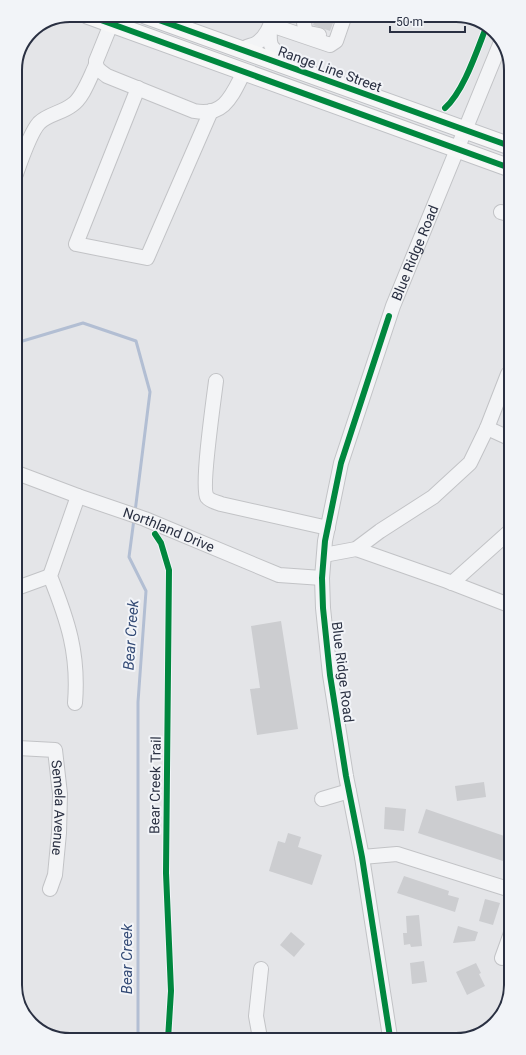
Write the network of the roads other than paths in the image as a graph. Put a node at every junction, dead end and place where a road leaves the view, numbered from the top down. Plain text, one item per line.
1 (107, 22) edge
2 (164, 22) edge
3 (297, 22) edge
4 (304, 22) edge
5 (338, 22) edge
6 (343, 22) edge
7 (272, 23) edge
8 (115, 25) junction
9 (293, 33) junction
10 (242, 50) junction
11 (500, 52) edge
12 (266, 58) junction
13 (96, 65) junction
14 (289, 67) junction
15 (244, 72) junction
16 (138, 88) junction
17 (211, 112) junction
18 (464, 130) junction
19 (504, 144) edge
20 (456, 150) junction
21 (22, 159) edge
22 (504, 166) edge
23 (216, 381) dead end
24 (504, 384) edge
25 (486, 428) junction
26 (504, 436) edge
27 (22, 475) edge
28 (78, 496) junction
29 (328, 528) junction
30 (504, 536) edge
31 (356, 549) junction
32 (324, 555) junction
33 (50, 576) junction
34 (322, 578) junction
35 (452, 583) junction
36 (22, 586) edge
37 (504, 603) edge
38 (75, 703) dead end
39 (22, 748) edge
40 (349, 791) junction
41 (322, 799) dead end
42 (362, 857) junction
43 (504, 888) edge
44 (50, 889) dead end
45 (504, 952) edge
46 (502, 958) dead end
47 (261, 969) dead end
48 (259, 1033) edge
49 (389, 1033) edge

1 - 8 main road
2 - 10 main road, Range Line Street
3 - 9 street
4 - 5 street
6 - 9 street
7 - 9 street
7 - 10 street
7 - 14 street
8 - 12 main road
8 - 13 street
8 - 15 main road
10 - 12 main road, Range Line Street
11 - 18 street, Blue Ridge Road
12 - 14 main road, Range Line Street
13 - 16 street
13 - 21 street
14 - 18 main road, Range Line Street
15 - 17 street
15 - 20 main road
16 - 17 street
16 - 17 street
18 - 19 main road, Range Line Street
18 - 20 street, Blue Ridge Road
20 - 22 main road
20 - 29 street, Blue Ridge Road
23 - 29 street
24 - 25 street
25 - 26 street
25 - 31 street
27 - 28 street, Northland Drive
28 - 33 street
28 - 34 street, Northland Drive
29 - 32 street, Blue Ridge Road
30 - 35 street
31 - 32 street
31 - 35 street
32 - 34 street, Blue Ridge Road
33 - 36 street
33 - 38 street
34 - 40 street, Blue Ridge Road
35 - 37 street
39 - 44 street, Semela Avenue
40 - 41 street
40 - 42 street, Blue Ridge Road
42 - 43 street
42 - 49 street, Blue Ridge Road
45 - 46 street
47 - 48 street

